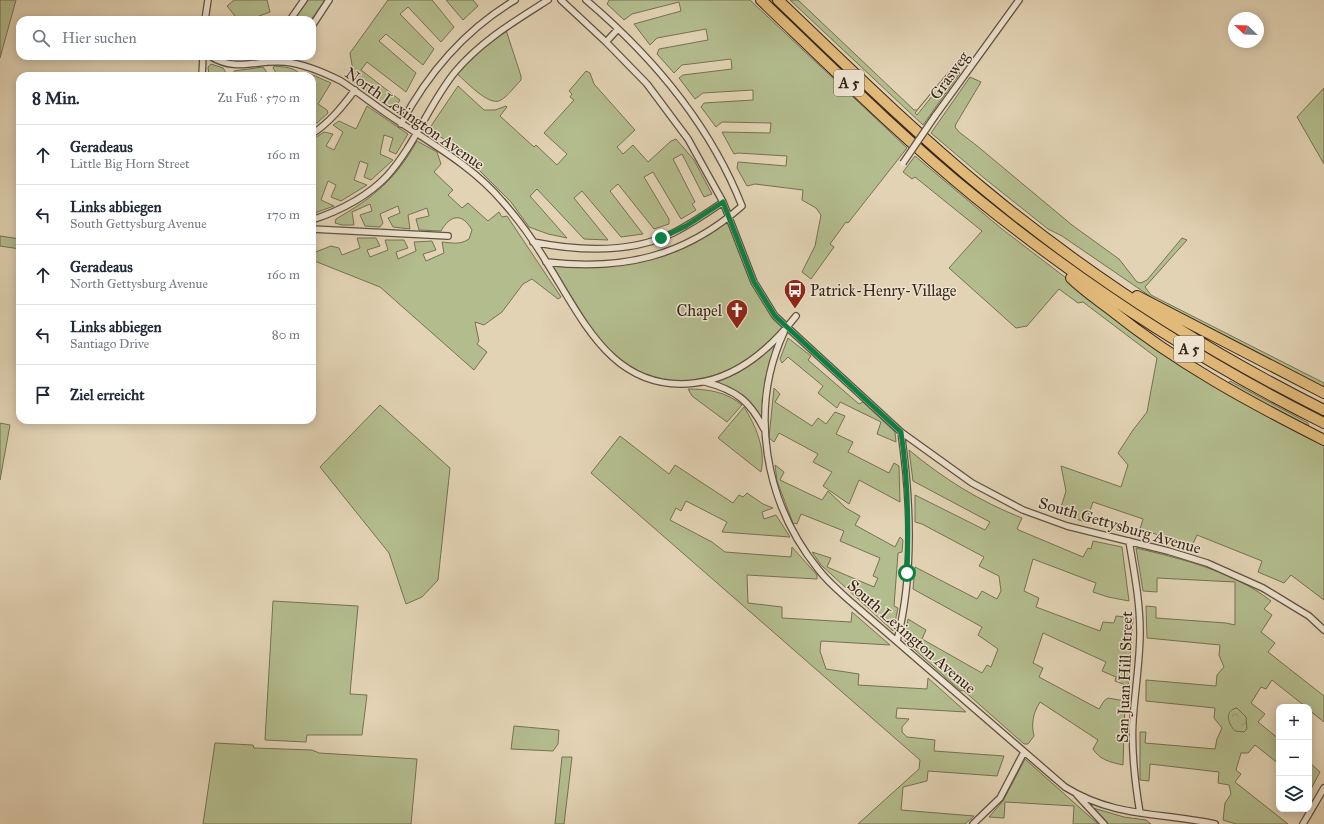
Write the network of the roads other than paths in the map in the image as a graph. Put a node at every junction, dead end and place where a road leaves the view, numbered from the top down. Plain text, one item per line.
1 (208, 0) edge
2 (304, 0) edge
3 (329, 0) edge
4 (515, 0) edge
5 (548, 0) edge
6 (561, 0) edge
7 (586, 0) edge
8 (761, 0) edge
9 (778, 0) edge
10 (1019, 0) edge
11 (206, 16) edge
12 (293, 16) edge
13 (316, 20) edge
14 (618, 29) junction
15 (606, 42) junction
16 (203, 60) edge
17 (220, 60) edge
18 (259, 60) edge
19 (271, 60) edge
20 (285, 62) joint
21 (202, 72) edge
22 (355, 90) junction
23 (401, 124) junction
24 (316, 131) edge
25 (417, 132) junction
26 (902, 164) dead end
27 (723, 202) junction
28 (729, 218) junction
29 (316, 219) edge
30 (316, 229) edge
31 (448, 236) dead end
32 (533, 242) junction
33 (546, 262) junction
34 (1060, 263) junction
35 (1080, 263) junction
36 (796, 316) dead end
37 (786, 328) junction
38 (705, 382) junction
39 (1324, 393) edge
40 (1324, 410) edge
41 (1324, 423) edge
42 (765, 432) junction
43 (901, 432) junction
44 (1324, 440) edge
45 (1129, 541) junction
46 (1324, 630) edge
47 (897, 641) junction
48 (1024, 752) junction
49 (1324, 788) edge
50 (1074, 793) junction
51 (1140, 813) junction
52 (973, 824) edge
53 (1104, 824) edge
54 (1215, 824) edge
55 (1303, 824) edge

1 - 11 street
2 - 12 street
3 - 13 street
4 - 23 street
5 - 25 street
6 - 15 street, South Gettysburg Avenue
7 - 14 street
8 - 34 highway, A 5
9 - 35 highway, A 5
10 - 26 street, Grasweg, bridge
14 - 15 street
14 - 28 street
15 - 27 street, South Gettysburg Avenue
16 - 21 street
17 - 18 street, North Lexington Avenue
19 - 20 street, North Lexington Avenue
20 - 22 street, North Lexington Avenue
22 - 23 street, North Lexington Avenue
22 - 24 street
23 - 25 street, North Lexington Avenue
25 - 29 street
25 - 32 street, North Lexington Avenue
27 - 28 street, South Gettysburg Avenue
27 - 32 street
28 - 33 street
28 - 37 street, South Gettysburg Avenue
30 - 31 street
32 - 33 street, North Lexington Avenue
33 - 38 street, North Lexington Avenue
34 - 41 highway, A 5
34 - 44 highway, A 5
35 - 39 highway, A 5
35 - 40 highway, A 5
36 - 37 street
37 - 38 street, North Lexington Avenue
37 - 42 street, South Lexington Avenue
37 - 43 street, South Gettysburg Avenue
38 - 42 street, North Lexington Avenue
42 - 47 street, South Lexington Avenue
43 - 45 street, South Gettysburg Avenue
43 - 47 street
45 - 46 street, South Gettysburg Avenue
45 - 51 street, San Juan Hill Street
47 - 48 street, South Lexington Avenue
48 - 50 street, South Lexington Avenue
48 - 52 street
49 - 55 street
50 - 51 street, South Lexington Avenue
50 - 53 street
51 - 54 street, South Lexington Avenue

